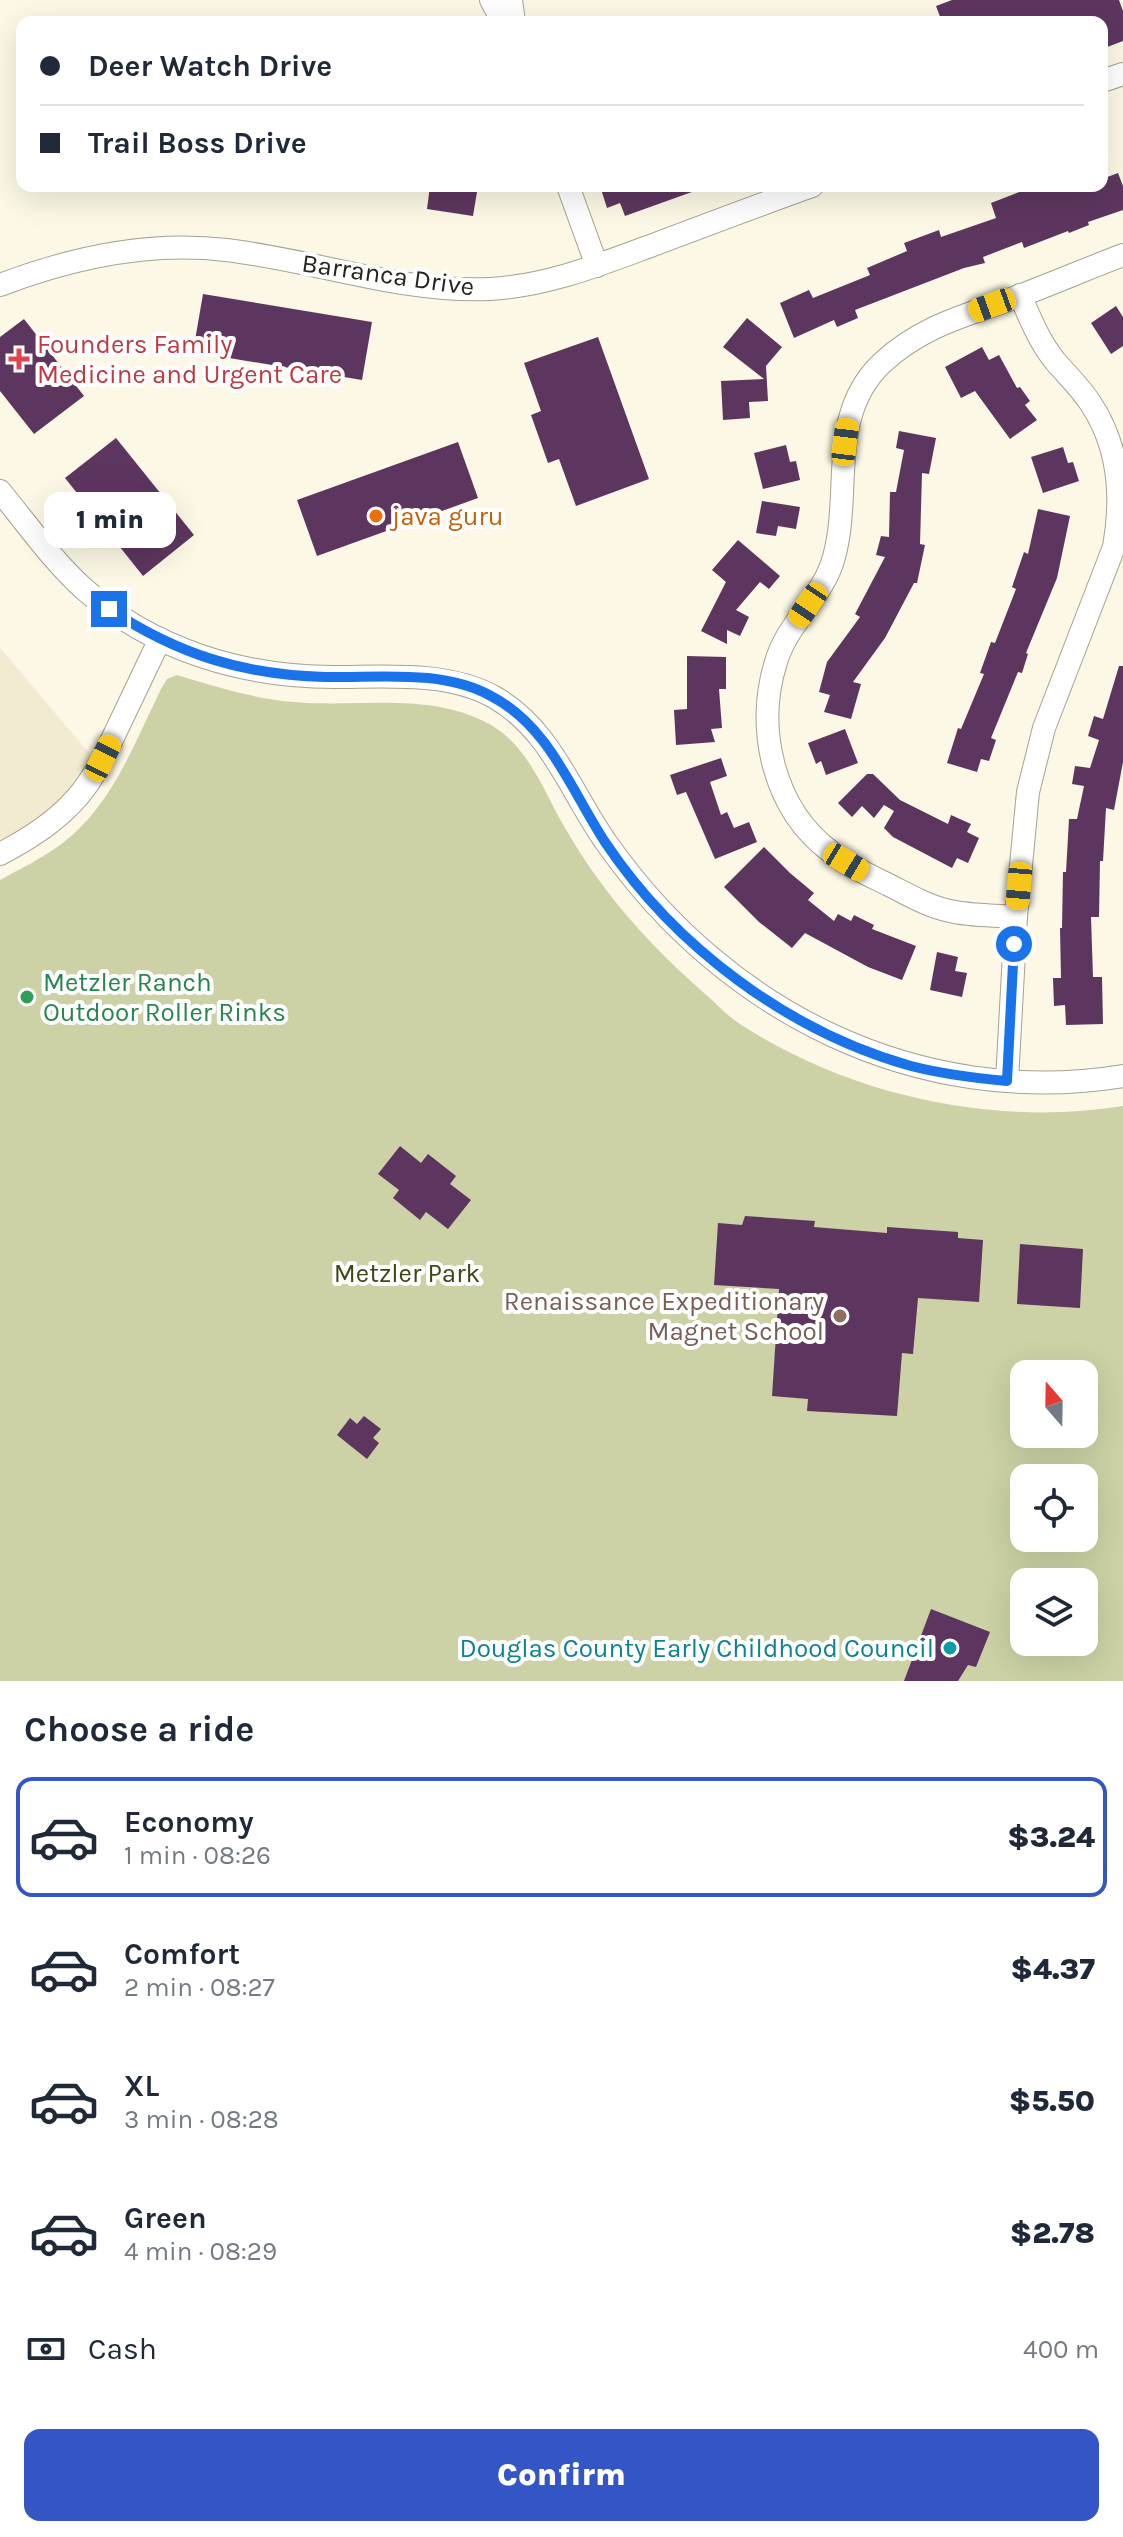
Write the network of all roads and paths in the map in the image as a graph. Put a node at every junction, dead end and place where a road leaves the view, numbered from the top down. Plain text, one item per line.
1 (570, 192) edge
2 (796, 192) edge
3 (1123, 255) edge
4 (597, 266) junction
5 (0, 285) edge
6 (1020, 295) junction
7 (0, 491) edge
8 (160, 639) junction
9 (0, 854) edge
10 (1016, 917) junction
11 (1123, 1076) edge
12 (1007, 1081) junction

1 - 4 street
2 - 4 street, Barranca Drive
3 - 6 street
4 - 5 street, Barranca Drive
6 - 10 street
6 - 10 street
7 - 8 street
8 - 9 street
8 - 12 street
10 - 12 street
11 - 12 street

